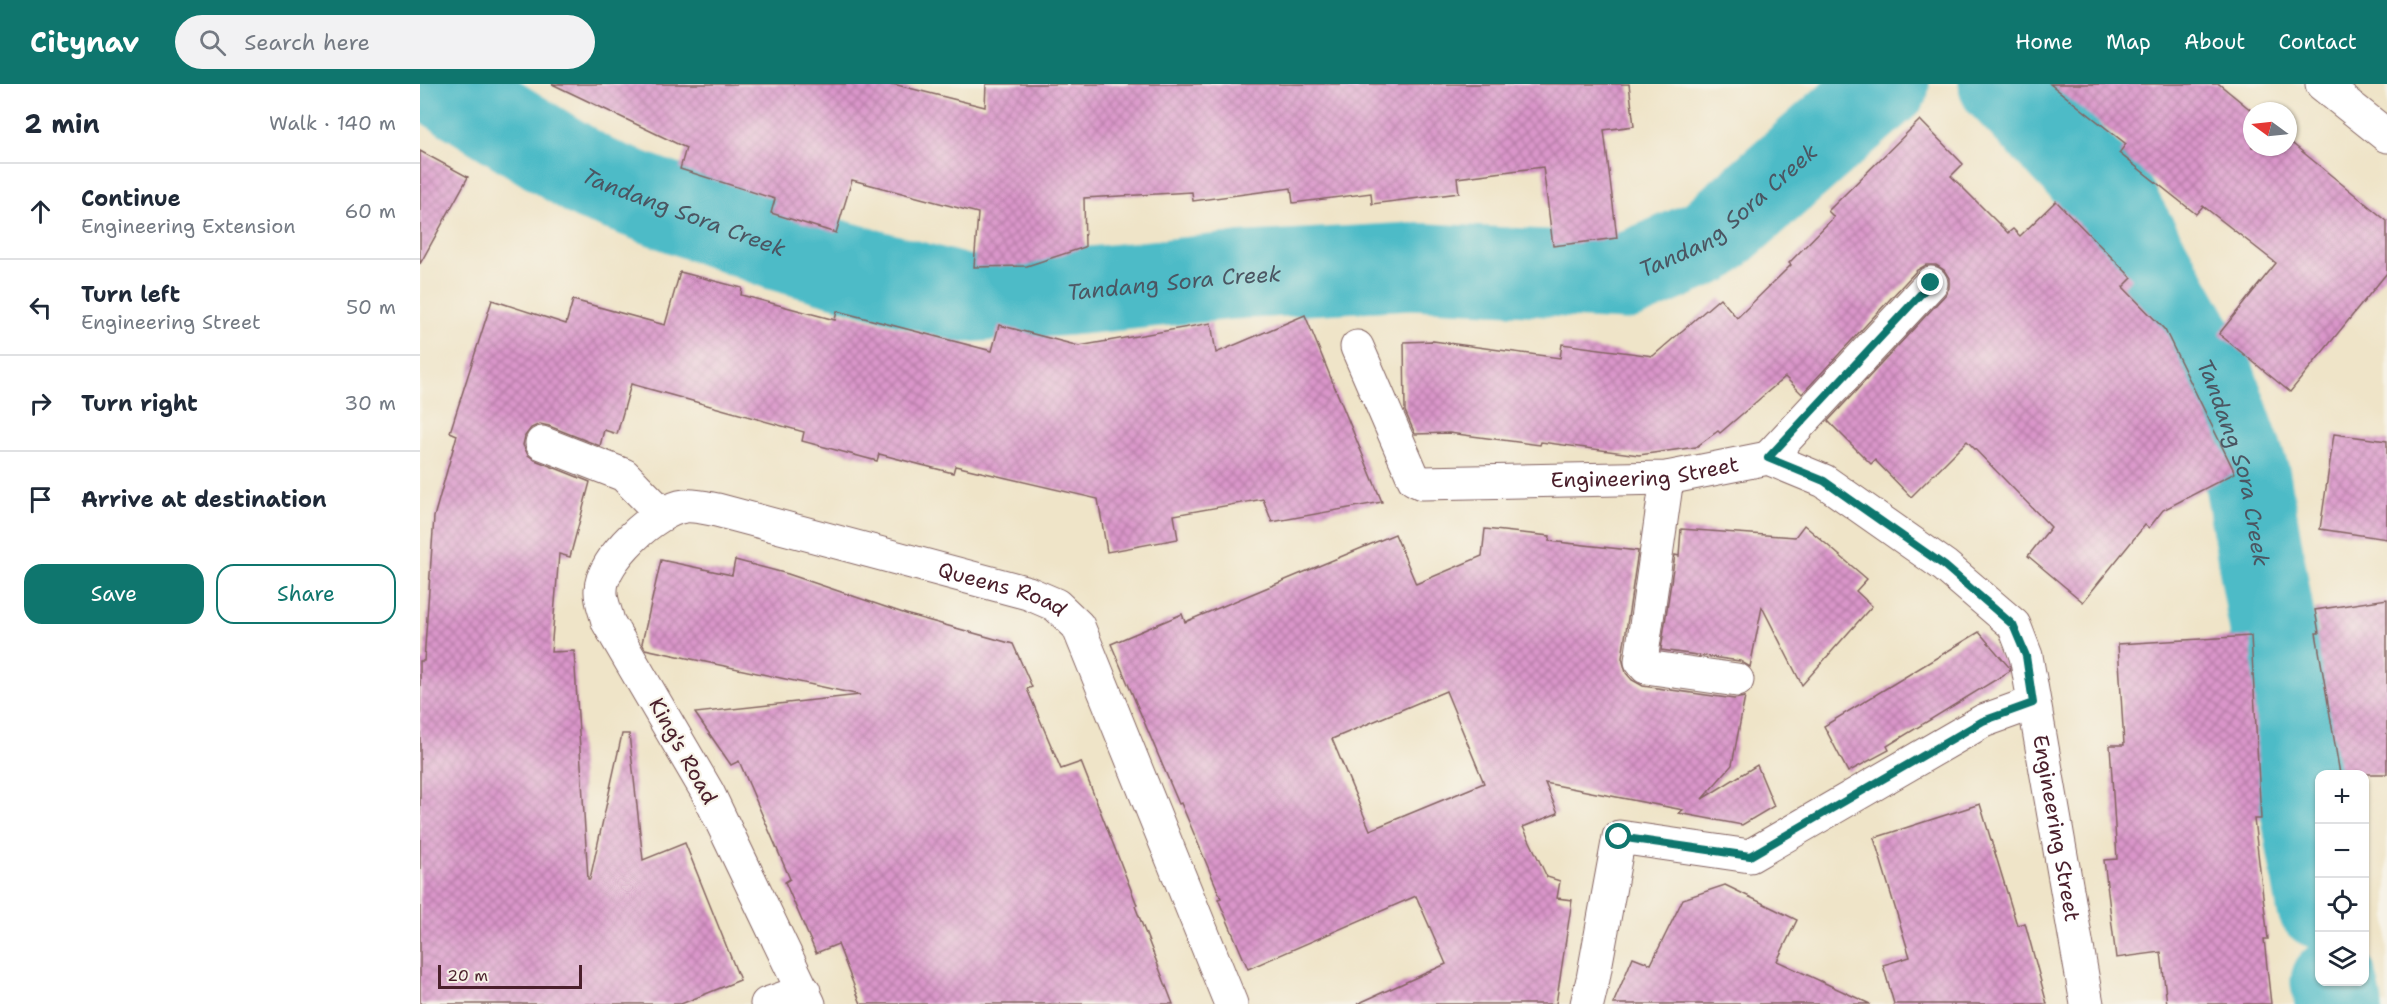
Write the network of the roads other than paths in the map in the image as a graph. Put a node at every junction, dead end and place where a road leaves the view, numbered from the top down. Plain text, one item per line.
1 (2322, 84) edge
2 (2387, 136) edge
3 (1931, 283) dead end
4 (1357, 347) dead end
5 (542, 443) dead end
6 (1768, 458) junction
7 (1667, 478) junction
8 (662, 513) junction
9 (1737, 680) dead end
10 (2033, 703) junction
11 (806, 998) edge
12 (767, 1004) edge
13 (1231, 1004) edge
14 (1587, 1004) edge
15 (2087, 1004) edge

1 - 2 street
3 - 6 street
4 - 7 street, Engineering Street
5 - 8 street
6 - 7 street, Engineering Street
6 - 10 street, Engineering Street
7 - 9 street
8 - 11 street, King's Road
8 - 13 street, Queens Road
10 - 14 street
10 - 15 street, Engineering Street
11 - 12 street

